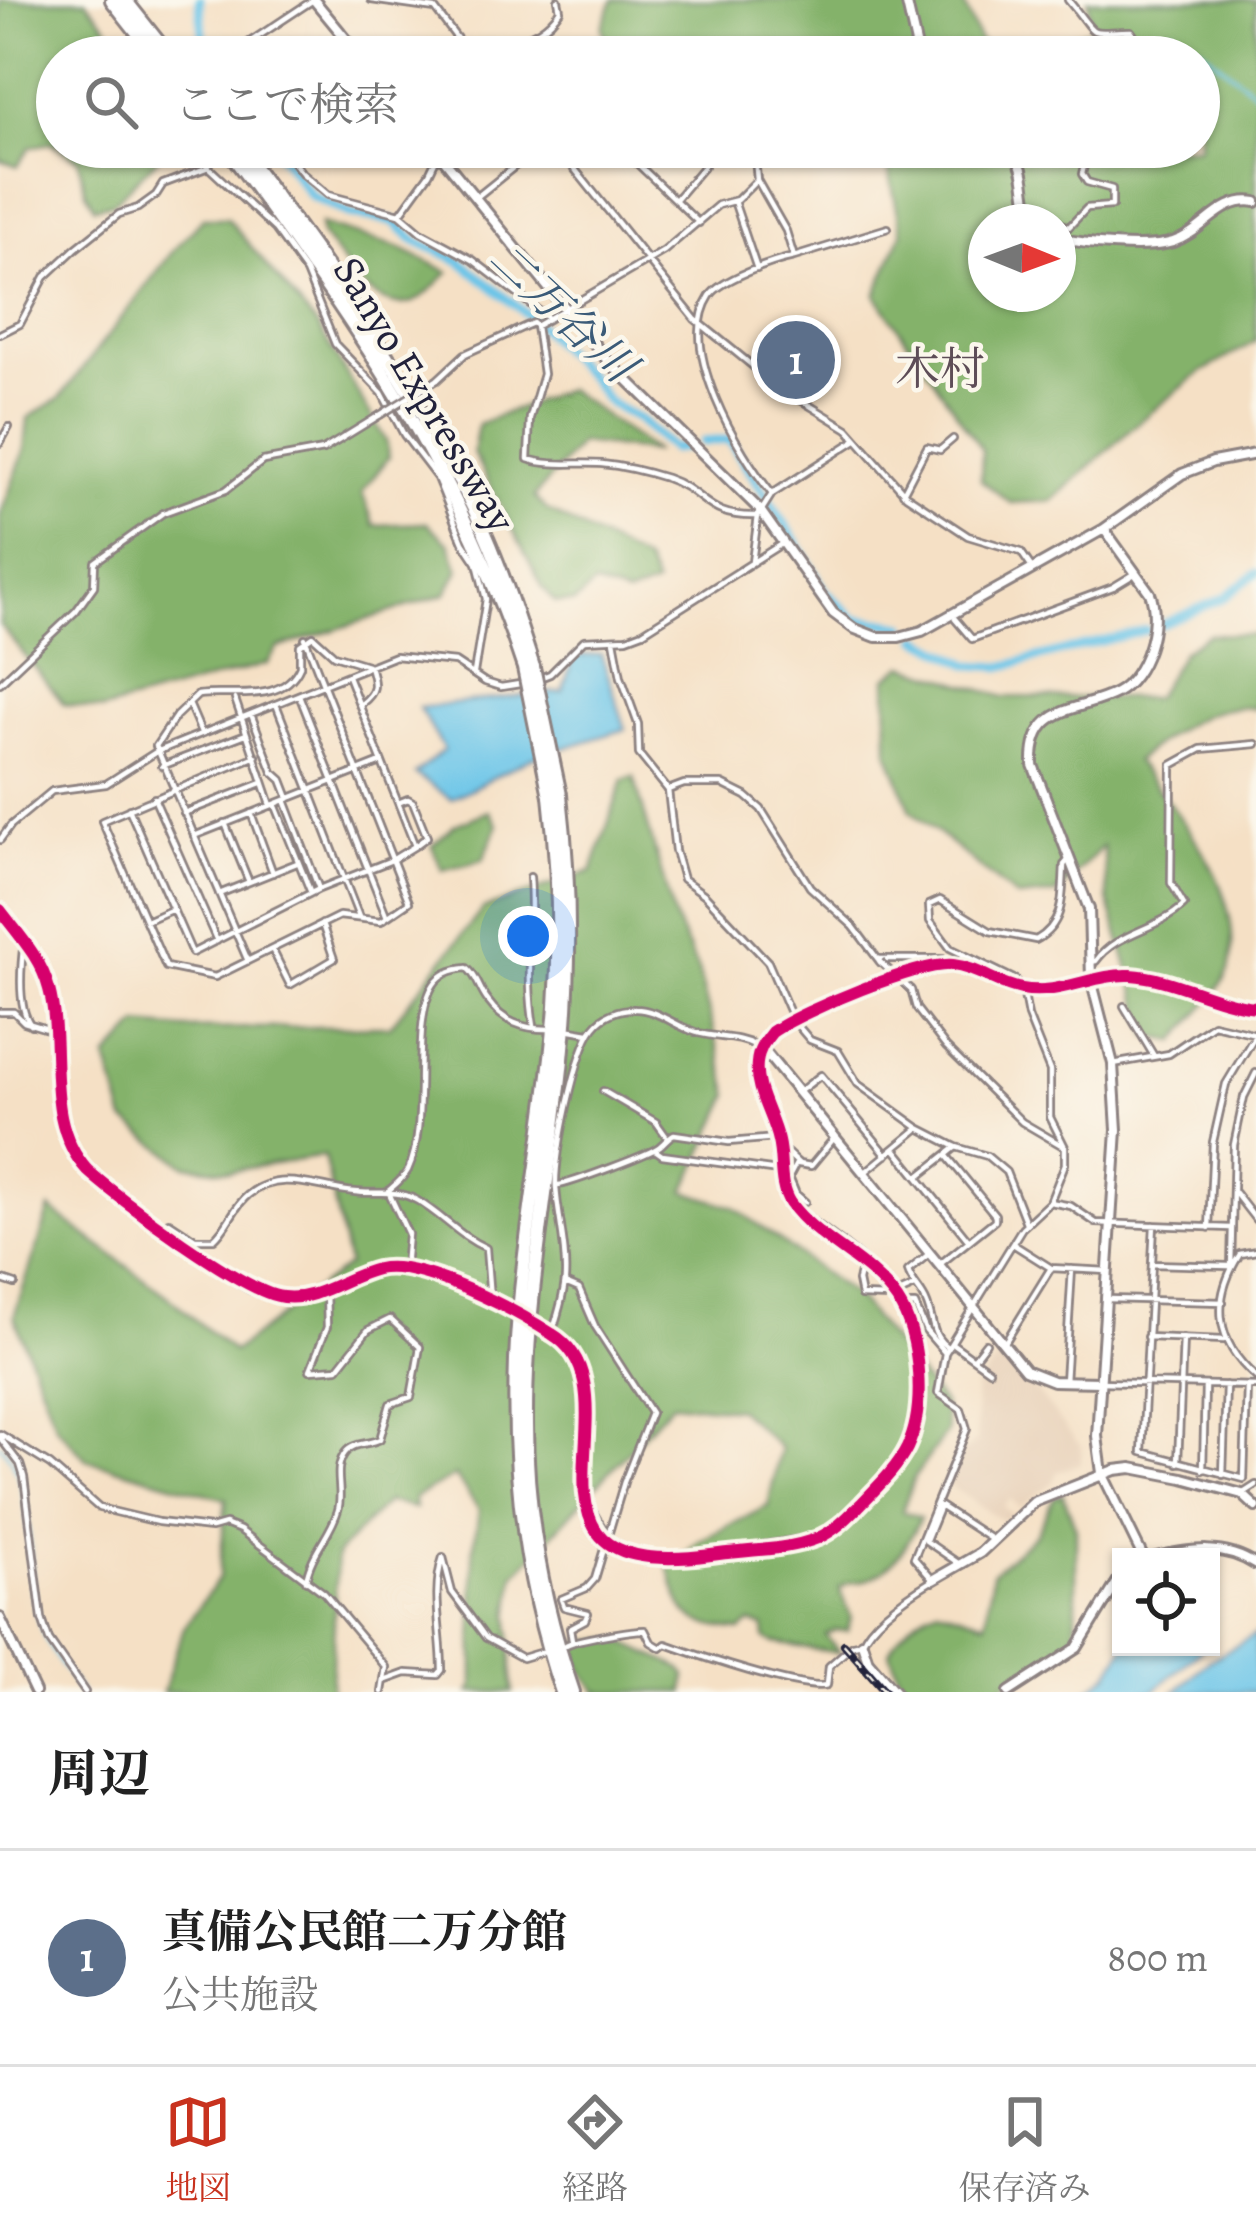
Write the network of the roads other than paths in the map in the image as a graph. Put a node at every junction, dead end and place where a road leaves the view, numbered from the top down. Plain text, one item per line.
1 (112, 0) edge
2 (125, 0) edge
3 (314, 0) edge
4 (370, 0) edge
5 (558, 0) edge
6 (906, 0) edge
7 (1068, 0) edge
8 (424, 3) edge
9 (141, 36) edge
10 (153, 36) edge
11 (258, 36) edge
12 (344, 36) edge
13 (455, 36) edge
14 (531, 36) edge
15 (914, 36) edge
16 (1134, 36) edge
17 (200, 168) edge
18 (213, 168) edge
19 (241, 168) edge
20 (254, 168) edge
21 (298, 168) edge
22 (431, 168) edge
23 (451, 168) edge
24 (513, 168) edge
25 (574, 168) edge
26 (643, 168) edge
27 (702, 168) edge
28 (756, 168) edge
29 (1020, 168) edge
30 (1084, 168) edge
31 (757, 181) junction
32 (476, 197) junction
33 (677, 198) junction
34 (734, 200) junction
35 (1256, 202) edge
36 (1025, 204) edge
37 (400, 214) junction
38 (1076, 219) edge
39 (699, 223) junction
40 (888, 228) dead end
41 (1076, 241) edge
42 (794, 257) junction
43 (649, 261) junction
44 (757, 269) junction
45 (567, 308) junction
46 (548, 318) junction
47 (701, 324) junction
48 (536, 326) junction
49 (0, 334) edge
50 (813, 340) dead end
51 (766, 375) junction
52 (9, 428) dead end
53 (953, 439) dead end
54 (856, 440) junction
55 (0, 443) edge
56 (1256, 454) edge
57 (903, 493) junction
58 (772, 494) junction
59 (759, 513) junction
60 (1104, 529) junction
61 (783, 543) junction
62 (752, 562) junction
63 (1032, 568) junction
64 (1136, 573) junction
65 (955, 619) dead end
66 (305, 638) junction
67 (614, 639) junction
68 (370, 666) junction
69 (528, 668) junction
70 (474, 673) junction
71 (348, 676) junction
72 (0, 683) edge
73 (323, 686) junction
74 (299, 695) junction
75 (234, 697) junction
76 (189, 704) junction
77 (276, 704) junction
78 (359, 705) junction
79 (251, 714) junction
80 (241, 718) junction
81 (247, 733) junction
82 (202, 734) junction
83 (1256, 744) edge
84 (156, 752) junction
85 (256, 756) junction
86 (382, 762) junction
87 (162, 766) junction
88 (357, 772) junction
89 (333, 782) junction
90 (262, 783) junction
91 (173, 790) junction
92 (668, 790) junction
93 (309, 791) junction
94 (555, 795) junction
95 (154, 798) junction
96 (287, 799) junction
97 (398, 802) junction
98 (273, 805) junction
99 (129, 809) junction
100 (184, 813) junction
101 (250, 813) junction
102 (225, 823) junction
103 (194, 836) junction
104 (0, 840) edge
105 (415, 847) junction
106 (1070, 858) junction
107 (392, 860) junction
108 (299, 862) junction
109 (368, 871) junction
110 (274, 872) junction
111 (530, 877) dead end
112 (344, 879) junction
113 (249, 882) junction
114 (320, 889) junction
115 (311, 893) junction
116 (219, 894) junction
117 (173, 909) junction
118 (0, 910) edge
119 (387, 917) junction
120 (359, 918) junction
121 (146, 921) junction
122 (322, 924) junction
123 (235, 932) junction
124 (24, 941) junction
125 (217, 941) junction
126 (950, 948) junction
127 (272, 949) junction
128 (248, 961) junction
129 (879, 961) junction
130 (942, 962) junction
131 (1090, 962) junction
132 (1091, 979) junction
133 (1019, 989) junction
134 (1124, 1006) dead end
135 (1256, 1007) edge
136 (0, 1012) edge
137 (793, 1020) junction
138 (32, 1025) junction
139 (548, 1028) dead end
140 (535, 1029) junction
141 (571, 1030) dead end
142 (55, 1031) junction
143 (589, 1033) junction
144 (1256, 1034) edge
145 (760, 1047) junction
146 (1154, 1056) junction
147 (1112, 1064) junction
148 (1256, 1073) edge
149 (603, 1091) dead end
150 (799, 1092) junction
151 (919, 1128) junction
152 (667, 1136) junction
153 (835, 1137) junction
154 (778, 1142) junction
155 (956, 1147) junction
156 (1065, 1147) junction
157 (895, 1149) junction
158 (655, 1150) junction
159 (887, 1155) junction
160 (946, 1155) junction
161 (797, 1162) junction
162 (781, 1172) junction
163 (864, 1172) junction
164 (918, 1177) junction
165 (556, 1185) junction
166 (388, 1190) junction
167 (1234, 1193) junction
168 (805, 1202) dead end
169 (1050, 1202) junction
170 (1256, 1220) edge
171 (1025, 1223) junction
172 (161, 1225) junction
173 (1110, 1225) junction
174 (1154, 1226) junction
175 (1209, 1228) junction
176 (1230, 1228) junction
177 (969, 1241) junction
178 (1013, 1244) junction
179 (1256, 1251) edge
180 (929, 1253) junction
181 (862, 1262) junction
182 (1152, 1264) junction
183 (939, 1265) junction
184 (1229, 1267) junction
185 (405, 1268) junction
186 (1051, 1268) junction
187 (1072, 1269) junction
188 (1108, 1271) junction
189 (0, 1279) edge
190 (565, 1283) junction
191 (15, 1284) dead end
192 (915, 1286) junction
193 (326, 1291) junction
194 (1106, 1299) junction
195 (1150, 1301) junction
196 (490, 1302) junction
197 (1223, 1302) junction
198 (901, 1305) junction
199 (974, 1308) junction
200 (551, 1333) junction
201 (1147, 1337) junction
202 (1184, 1338) junction
203 (1224, 1340) junction
204 (986, 1342) dead end
205 (1004, 1345) junction
206 (949, 1349) junction
207 (973, 1359) junction
208 (988, 1370) dead end
209 (1256, 1376) edge
210 (1065, 1382) junction
211 (1100, 1382) junction
212 (1144, 1383) junction
213 (1180, 1384) junction
214 (1205, 1384) junction
215 (1226, 1385) junction
216 (1247, 1385) junction
217 (1256, 1386) edge
218 (0, 1436) edge
219 (1178, 1463) junction
220 (1203, 1470) junction
221 (1102, 1473) junction
222 (1223, 1476) junction
223 (1256, 1485) edge
224 (1242, 1494) junction
225 (1256, 1507) edge
226 (923, 1539) junction
227 (994, 1540) junction
228 (611, 1543) junction
229 (1139, 1548) edge
230 (1220, 1550) edge
231 (961, 1565) junction
232 (1256, 1565) edge
233 (306, 1580) junction
234 (933, 1580) junction
235 (1112, 1591) edge
236 (0, 1618) edge
237 (862, 1643) junction
238 (542, 1652) dead end
239 (384, 1681) junction
240 (827, 1685) junction
241 (35, 1692) edge
242 (85, 1692) edge
243 (382, 1692) edge
244 (562, 1692) edge
245 (573, 1692) edge
246 (835, 1692) edge
247 (895, 1692) edge
248 (1009, 1692) edge

1 - 9 highway
2 - 10 highway
3 - 11 street
3 - 12 street
4 - 8 street
5 - 14 street
6 - 15 street
7 - 16 street
8 - 13 street
17 - 49 street
18 - 70 street
19 - 69 highway, Sanyo Expressway
20 - 69 highway, Sanyo Expressway
21 - 37 street
22 - 37 street
23 - 32 street
24 - 32 street
25 - 43 street
26 - 33 street
27 - 33 street
28 - 31 street
29 - 36 street
30 - 38 street
31 - 34 street
31 - 42 street
32 - 45 street
33 - 39 street
34 - 39 street
34 - 44 street
35 - 41 street
37 - 46 street
39 - 43 street
40 - 42 street
42 - 44 street
43 - 45 street
43 - 47 street
44 - 47 street
45 - 46 street
45 - 59 street
46 - 48 street
47 - 51 street
47 - 58 street
48 - 59 street
48 - 72 street, bridge
50 - 51 street
51 - 54 street
52 - 55 street
53 - 57 street
54 - 57 street
54 - 58 street
56 - 60 street
57 - 63 street
58 - 59 street
59 - 61 street
59 - 62 street
60 - 63 street
60 - 64 street
61 - 62 street
61 - 63 street
62 - 67 street
64 - 65 street
64 - 106 street
66 - 68 street
66 - 73 street
66 - 75 street
67 - 70 street
67 - 92 street
68 - 70 street
68 - 71 street
68 - 78 street
69 - 94 highway, Sanyo Expressway, bridge
71 - 73 street
71 - 78 street
73 - 74 street
73 - 88 street
74 - 77 street
74 - 89 street
75 - 76 street
75 - 80 street
76 - 82 street
76 - 84 street
77 - 79 street
77 - 93 street
78 - 86 street
79 - 80 street
79 - 96 street
80 - 81 street
80 - 82 street
81 - 85 street
81 - 87 street
82 - 84 street
83 - 131 street
84 - 87 street
84 - 104 street
85 - 90 street
85 - 91 street
86 - 88 street
86 - 97 street
87 - 91 street
88 - 89 street
88 - 107 street
89 - 93 street
89 - 109 street
90 - 98 street
90 - 100 street
91 - 95 street
91 - 100 street
92 - 129 street
92 - 137 street
93 - 96 street
93 - 112 street
94 - 244 highway, Sanyo Expressway
94 - 245 highway, Sanyo Expressway
95 - 99 street
95 - 125 street
96 - 98 street
96 - 114 street
97 - 105 street
97 - 105 street
98 - 101 street
98 - 108 street
99 - 117 street
99 - 121 street
100 - 103 street
101 - 102 street
101 - 110 street
102 - 103 street
102 - 113 street
103 - 116 street
105 - 107 street
106 - 126 street
106 - 131 street
107 - 109 street
107 - 119 street
108 - 110 street
108 - 115 street
109 - 112 street
109 - 119 street
110 - 113 street
111 - 140 street
112 - 114 street
112 - 120 street
113 - 116 street
114 - 115 street
115 - 123 street
116 - 123 street
117 - 121 street
117 - 125 street
118 - 124 street
119 - 120 street
120 - 122 street
121 - 128 street
122 - 127 street
122 - 127 street
123 - 125 street
123 - 128 street
124 - 138 street
124 - 142 street
126 - 130 street
126 - 133 street
127 - 128 street
129 - 130 street
129 - 156 street, bridge
130 - 133 street
130 - 137 street
131 - 132 street
132 - 133 street
132 - 135 street
132 - 147 street
133 - 156 street
134 - 146 street
136 - 138 street
137 - 145 street
137 - 151 street
138 - 142 street
139 - 140 street
140 - 166 street
141 - 143 street
142 - 172 street
143 - 145 street
143 - 165 street
144 - 146 street
144 - 175 street
145 - 150 street
145 - 154 street
146 - 147 street
147 - 173 street
148 - 167 street
149 - 152 street
150 - 153 street
150 - 159 street
151 - 155 street
151 - 157 street
152 - 154 street
152 - 158 street
153 - 161 street
153 - 163 street
154 - 161 street
154 - 162 street
155 - 160 street
155 - 171 street
156 - 169 street
157 - 159 street
157 - 164 street
158 - 162 street
158 - 165 street
159 - 163 street
160 - 164 street
160 - 177 street
161 - 168 street
162 - 181 street
163 - 180 street
164 - 177 street
165 - 190 street
166 - 172 street
166 - 185 street
166 - 196 street
167 - 170 street
167 - 176 street
169 - 171 street
169 - 173 street
171 - 178 street
172 - 193 street
173 - 174 street
173 - 188 street
174 - 175 street
174 - 182 street
175 - 176 street
176 - 184 street
177 - 183 street
178 - 186 street
178 - 199 street
179 - 184 street
180 - 183 street
180 - 192 street
181 - 192 street
181 - 198 street
182 - 184 street
182 - 195 street
183 - 199 street
184 - 197 street
185 - 193 street
185 - 196 street
186 - 187 street
186 - 205 street
187 - 188 street
187 - 210 street
188 - 194 street
189 - 191 street
190 - 200 street
190 - 228 street
192 - 206 street
193 - 233 street
194 - 195 street
194 - 211 street
195 - 197 street
195 - 201 street
196 - 200 street, bridge
197 - 203 street
198 - 206 street
198 - 228 street
199 - 205 street
199 - 206 street
200 - 228 street
201 - 202 street
201 - 212 street
202 - 203 street
202 - 213 street
203 - 209 street
204 - 207 street
205 - 210 street
206 - 207 street
206 - 226 street
207 - 208 street
210 - 211 street
211 - 212 street
211 - 221 street
212 - 213 street
212 - 219 street
213 - 214 street
213 - 219 street
214 - 215 street
214 - 220 street
215 - 216 street
215 - 222 street
216 - 217 street
216 - 222 street
218 - 233 street
218 - 242 street
219 - 220 street
220 - 222 street
221 - 224 street
221 - 227 street
221 - 229 street
223 - 224 street
224 - 225 street
226 - 227 street
226 - 231 street
226 - 234 street
227 - 231 street
228 - 240 street
230 - 232 street
231 - 234 street
233 - 239 street
234 - 237 street
235 - 248 street
236 - 241 street
237 - 240 street
237 - 247 street
238 - 239 street
239 - 243 street
240 - 246 street

